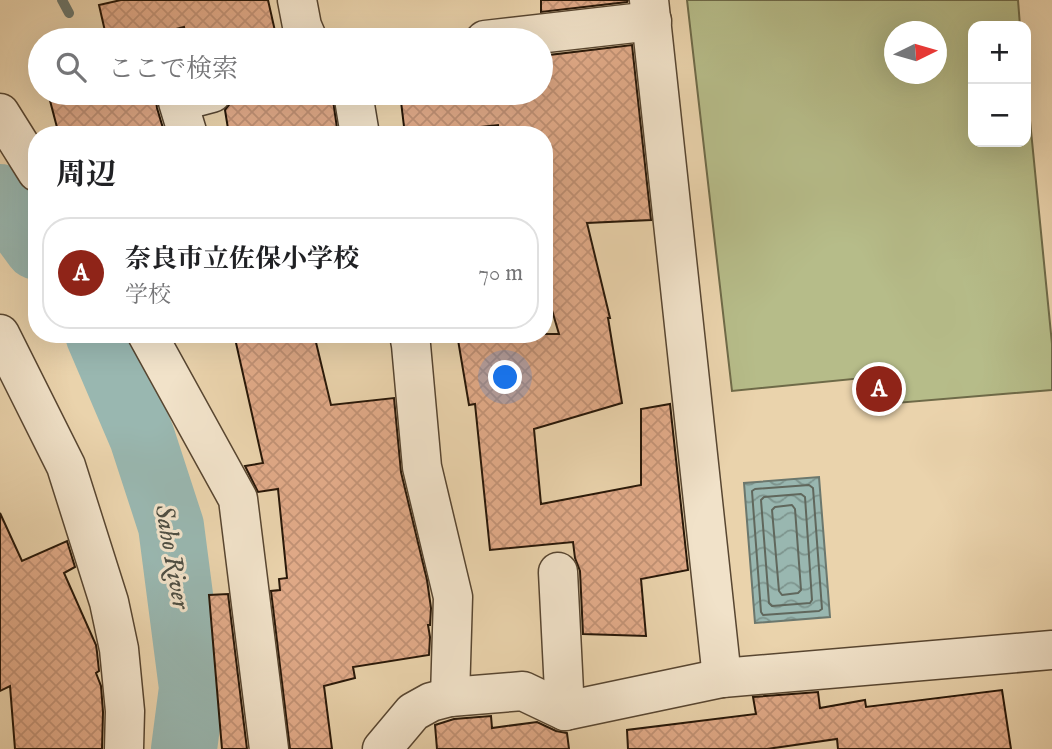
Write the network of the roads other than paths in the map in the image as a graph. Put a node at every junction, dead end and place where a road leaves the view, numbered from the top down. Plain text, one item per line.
1 (297, 0) edge
2 (651, 10) edge
3 (303, 28) edge
4 (551, 28) edge
5 (179, 105) edge
6 (355, 105) edge
7 (0, 113) edge
8 (185, 126) edge
9 (358, 126) edge
10 (28, 158) edge
11 (0, 334) edge
12 (152, 343) edge
13 (411, 343) edge
14 (558, 572) dead end
15 (1052, 650) edge
16 (722, 678) junction
17 (450, 697) junction
18 (565, 711) junction
19 (124, 749) edge
20 (269, 749) edge
21 (382, 749) edge

1 - 3 street
2 - 4 street
2 - 16 street
5 - 8 street
6 - 9 street
7 - 10 street
11 - 19 street
12 - 20 street
13 - 17 street
14 - 18 street
15 - 16 street
16 - 18 street
17 - 18 street
17 - 21 street

